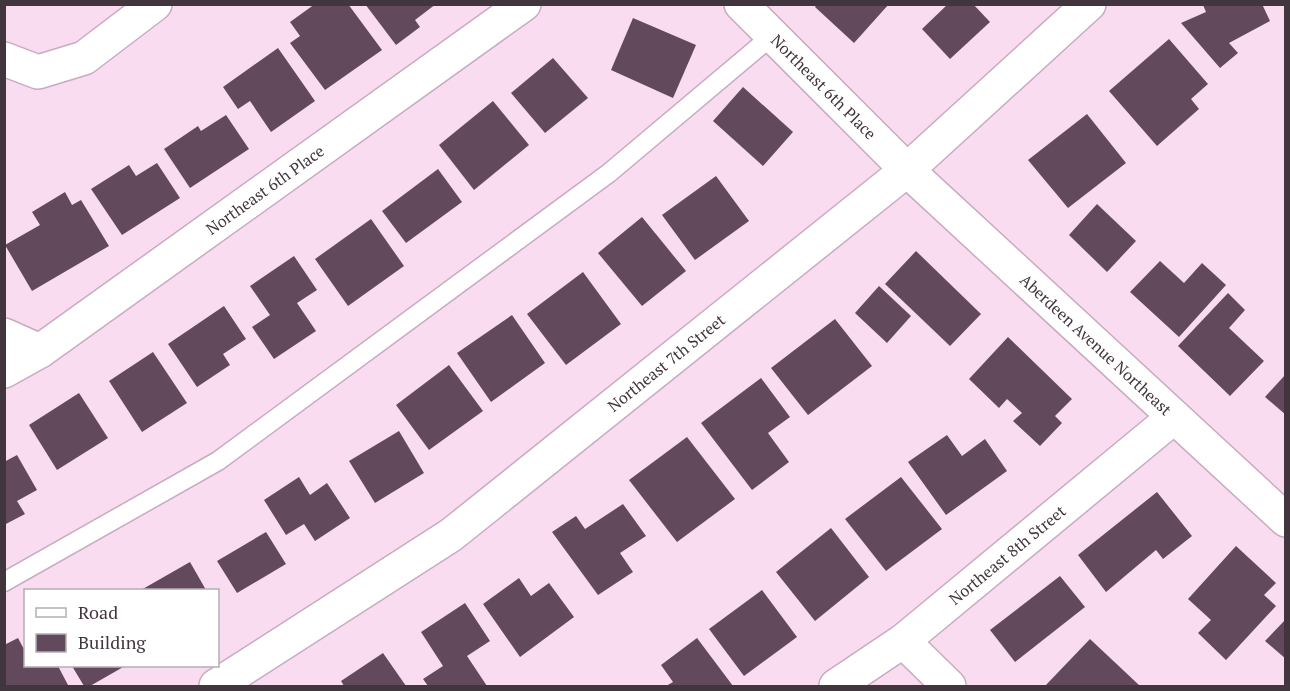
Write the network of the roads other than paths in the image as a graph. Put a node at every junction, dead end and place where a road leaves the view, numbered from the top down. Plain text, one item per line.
1 (155, 4) edge
2 (524, 4) edge
3 (741, 4) edge
4 (1089, 4) edge
5 (773, 34) junction
6 (4, 59) edge
7 (907, 170) junction
8 (4, 335) edge
9 (40, 351) junction
10 (4, 371) edge
11 (1174, 417) junction
12 (1286, 520) edge
13 (4, 582) edge
14 (903, 641) junction
15 (216, 687) edge
16 (836, 687) edge
17 (949, 687) edge

1 - 6 street
2 - 9 street, Northeast 6th Place
3 - 5 street, Northeast 6th Place
4 - 7 street, Northeast 7th Street
5 - 7 street, Northeast 6th Place
5 - 13 lane
7 - 11 street, Aberdeen Avenue Northeast
7 - 15 street, Northeast 7th Street
8 - 9 street
9 - 10 street, Northeast 6th Place
11 - 12 street, Aberdeen Avenue Northeast
11 - 14 street, Northeast 8th Street
14 - 16 street, Northeast 8th Street
14 - 17 street

